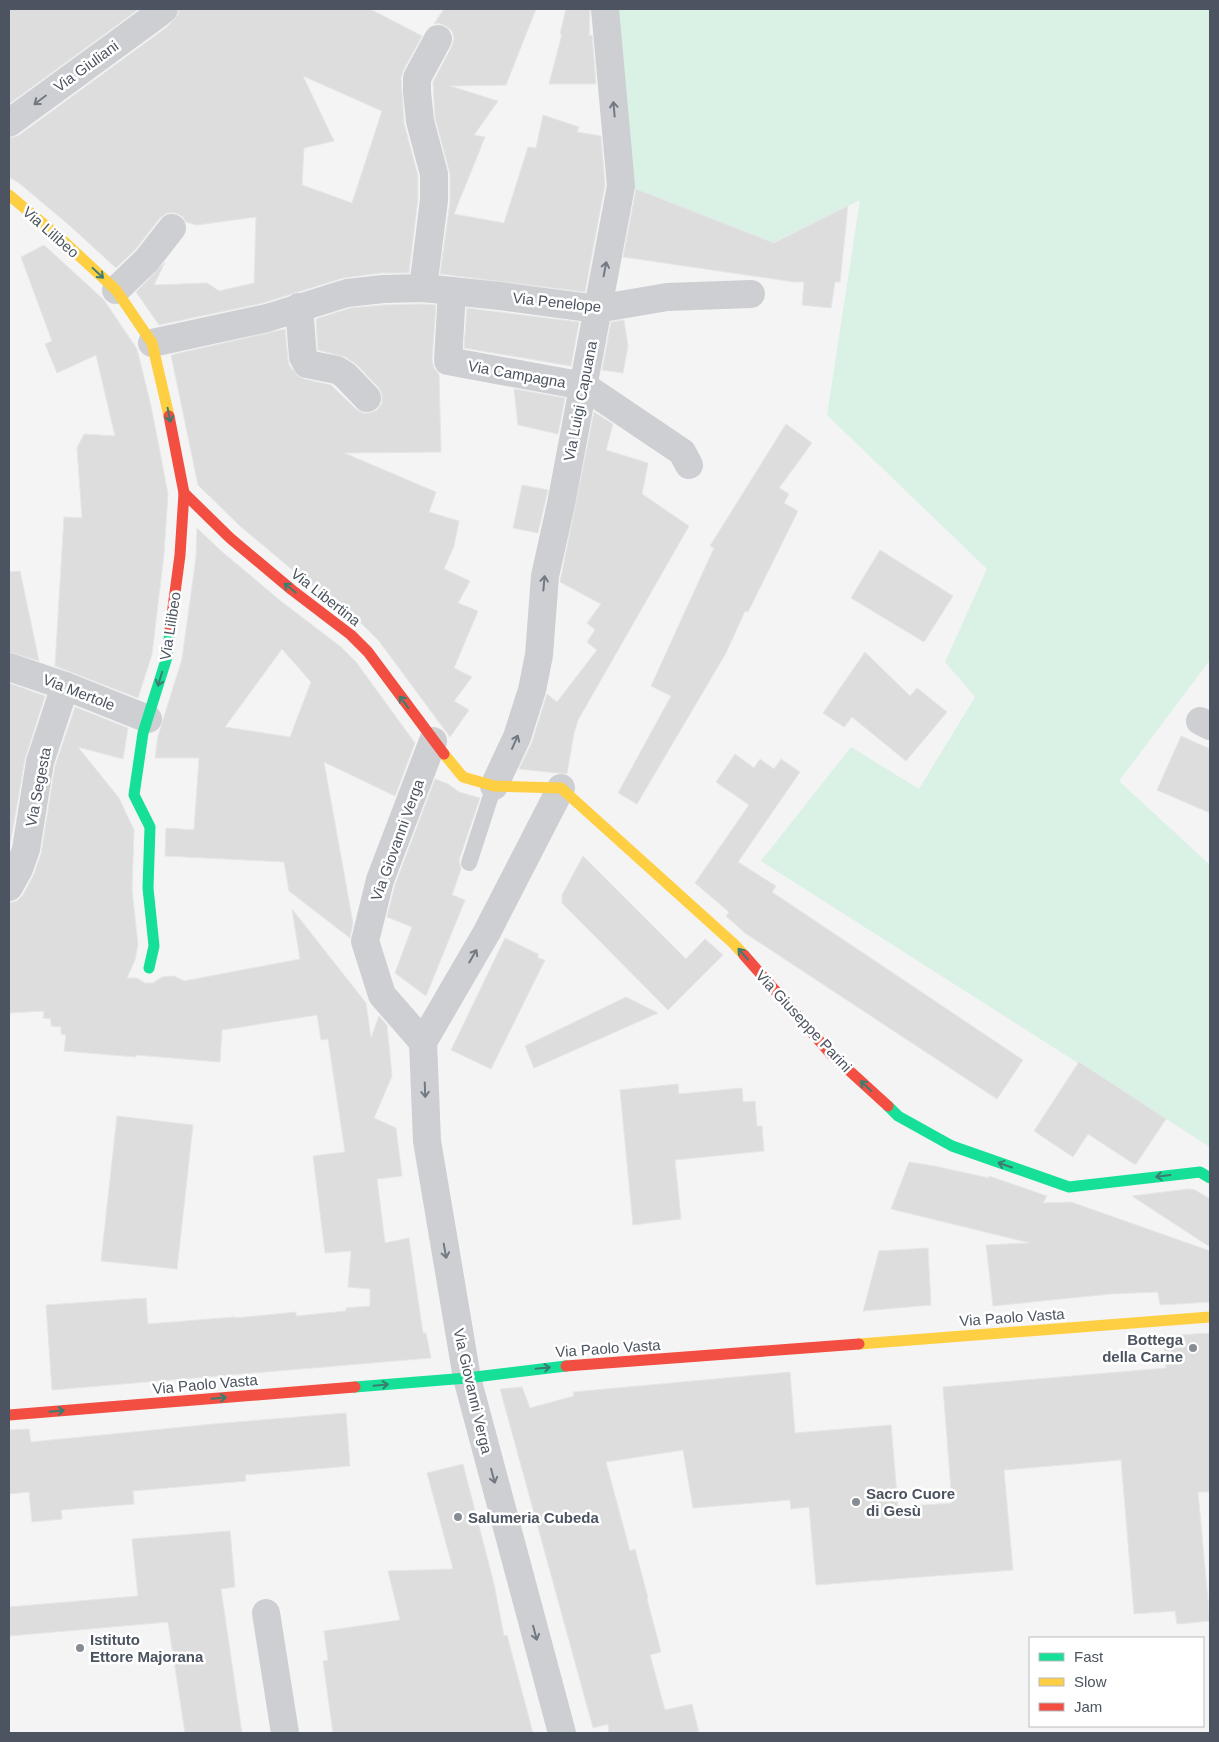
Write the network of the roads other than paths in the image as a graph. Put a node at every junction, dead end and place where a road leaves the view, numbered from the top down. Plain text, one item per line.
1 (164, 9) edge
2 (605, 9) edge
3 (438, 39) dead end
4 (9, 123) edge
5 (9, 195) edge
6 (172, 228) dead end
7 (424, 288) junction
8 (116, 290) junction
9 (452, 291) junction
10 (750, 294) dead end
11 (299, 307) junction
12 (597, 309) junction
13 (152, 343) junction
14 (584, 386) junction
15 (367, 398) dead end
16 (689, 465) dead end
17 (184, 493) junction
18 (9, 667) edge
19 (65, 686) junction
20 (148, 720) junction
21 (433, 741) junction
22 (494, 786) junction
23 (561, 788) junction
24 (469, 863) dead end
25 (9, 887) edge
26 (149, 968) dead end
27 (423, 1042) junction
28 (1210, 1178) edge
29 (1210, 1317) edge
30 (467, 1378) junction
31 (9, 1415) edge
32 (266, 1613) dead end
33 (285, 1733) edge
34 (562, 1733) edge

1 -> 4 street, Via Giuliani
12 -> 2 street, Via Luigi Capuana
3 - 7 street
5 -> 8 street, Via Lilibeo
6 - 8 street
7 - 9 street, Via Penelope
7 - 11 street, Via Penelope
8 - 13 street, Via Lilibeo
9 - 12 street, Via Penelope
9 - 14 street, Via Campagna
10 - 12 street, Via Penelope
11 - 13 street, Via Penelope
11 - 15 street
12 - 14 street, Via Luigi Capuana
13 -> 17 street, Via Lilibeo
14 - 16 street, Via Campagna
22 -> 14 street, Via Luigi Capuana
17 -> 20 street, Via Lilibeo
21 -> 17 street, Via Libertina
18 - 19 street, Via Mertole
19 - 20 street, Via Mertole
19 - 25 street, Via Segesta
20 - 26 street, Via Lilibeo
21 - 22 street
21 - 27 street, Via Giovanni Verga
22 - 23 street
22 - 24 lane
27 -> 23 street
28 -> 23 street, Via Giuseppe Parini
27 -> 30 street, Via Giovanni Verga
30 -> 29 street, Via Paolo Vasta
31 -> 30 street, Via Paolo Vasta
30 -> 34 street, Via Giovanni Verga
32 - 33 street

